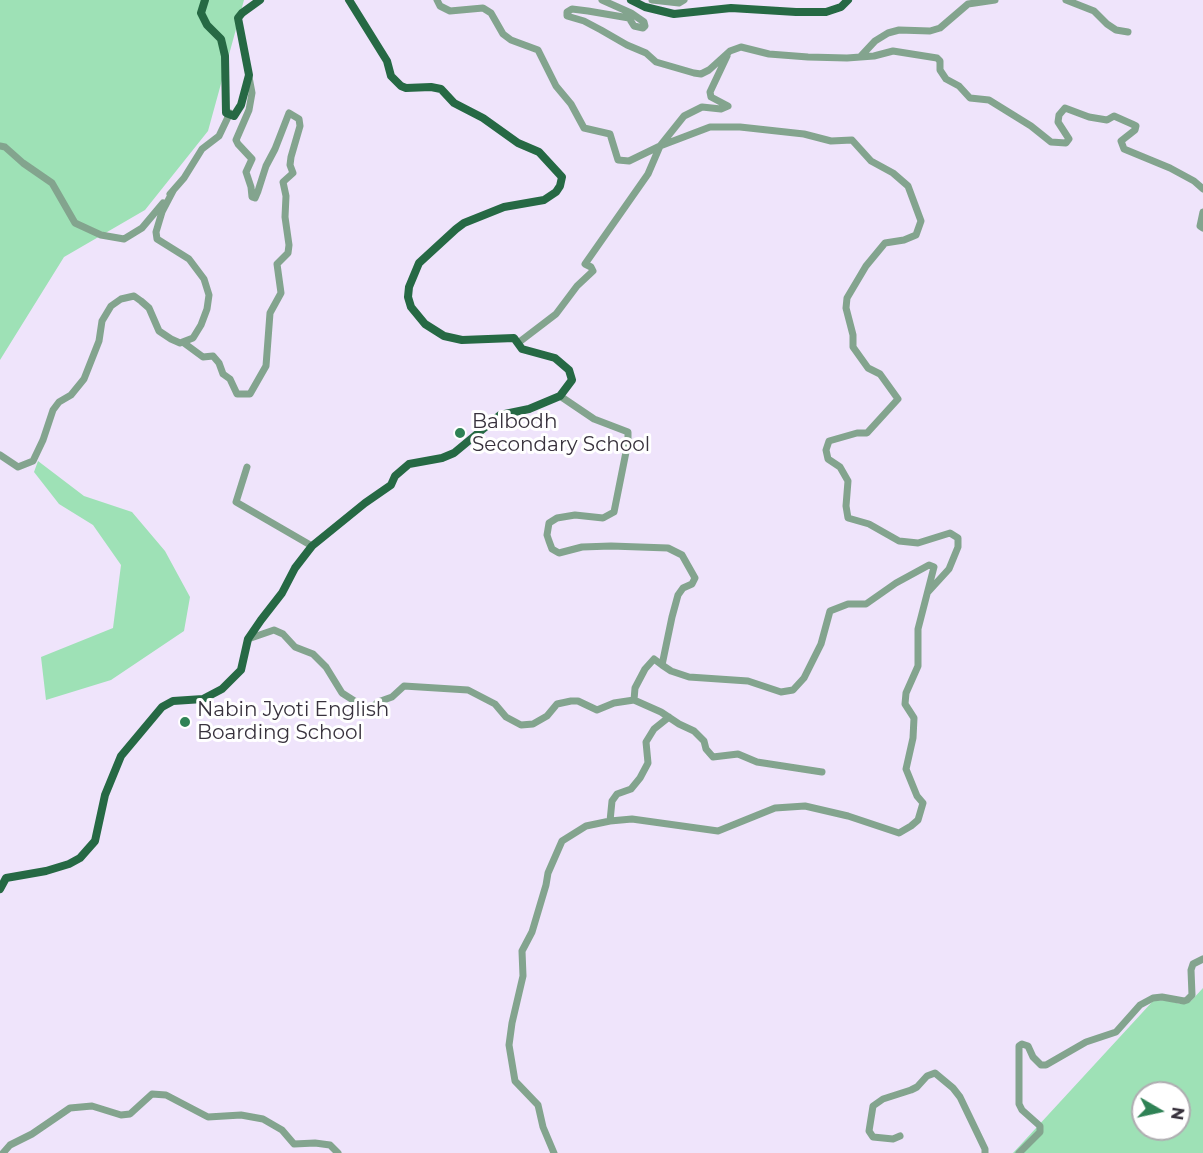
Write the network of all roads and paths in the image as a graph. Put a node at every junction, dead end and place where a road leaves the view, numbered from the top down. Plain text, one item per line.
1 (205, 0) edge
2 (260, 0) edge
3 (349, 0) edge
4 (437, 0) edge
5 (602, 0) edge
6 (631, 0) edge
7 (652, 0) edge
8 (684, 0) edge
9 (848, 0) edge
10 (995, 0) edge
11 (1066, 0) edge
12 (1128, 32) dead end
13 (728, 53) junction
14 (861, 56) junction
15 (249, 75) junction
16 (230, 113) junction
17 (0, 146) edge
18 (660, 146) junction
19 (1203, 189) edge
20 (173, 191) junction
21 (1203, 212) edge
22 (1203, 228) edge
23 (184, 343) junction
24 (518, 343) junction
25 (560, 396) junction
26 (0, 455) edge
27 (247, 467) dead end
28 (312, 546) junction
29 (927, 594) junction
30 (248, 639) junction
31 (662, 665) junction
32 (634, 700) junction
33 (669, 717) junction
34 (822, 772) dead end
35 (610, 821) junction
36 (0, 889) edge
37 (1203, 959) edge
38 (900, 1136) dead end
39 (3, 1153) edge
40 (338, 1153) edge
41 (554, 1153) edge
42 (985, 1153) edge
43 (1019, 1153) edge

1 - 16 main road
2 - 15 main road
3 - 24 main road
4 - 18 street
5 - 13 street
6 - 9 main road
7 - 8 street
10 - 14 street
11 - 12 street
13 - 14 street
13 - 18 street
14 - 19 street
15 - 16 main road
15 - 23 street
16 - 20 street
17 - 20 street
18 - 24 street
18 - 29 street
20 - 23 street
21 - 22 street
23 - 26 street
24 - 25 main road
25 - 28 main road
25 - 31 street
27 - 28 street
28 - 30 main road
29 - 31 street
29 - 35 street
30 - 32 street
30 - 36 main road
31 - 32 street
32 - 33 street
33 - 34 street
33 - 35 street
35 - 41 street
37 - 43 street
38 - 42 street
39 - 40 street

